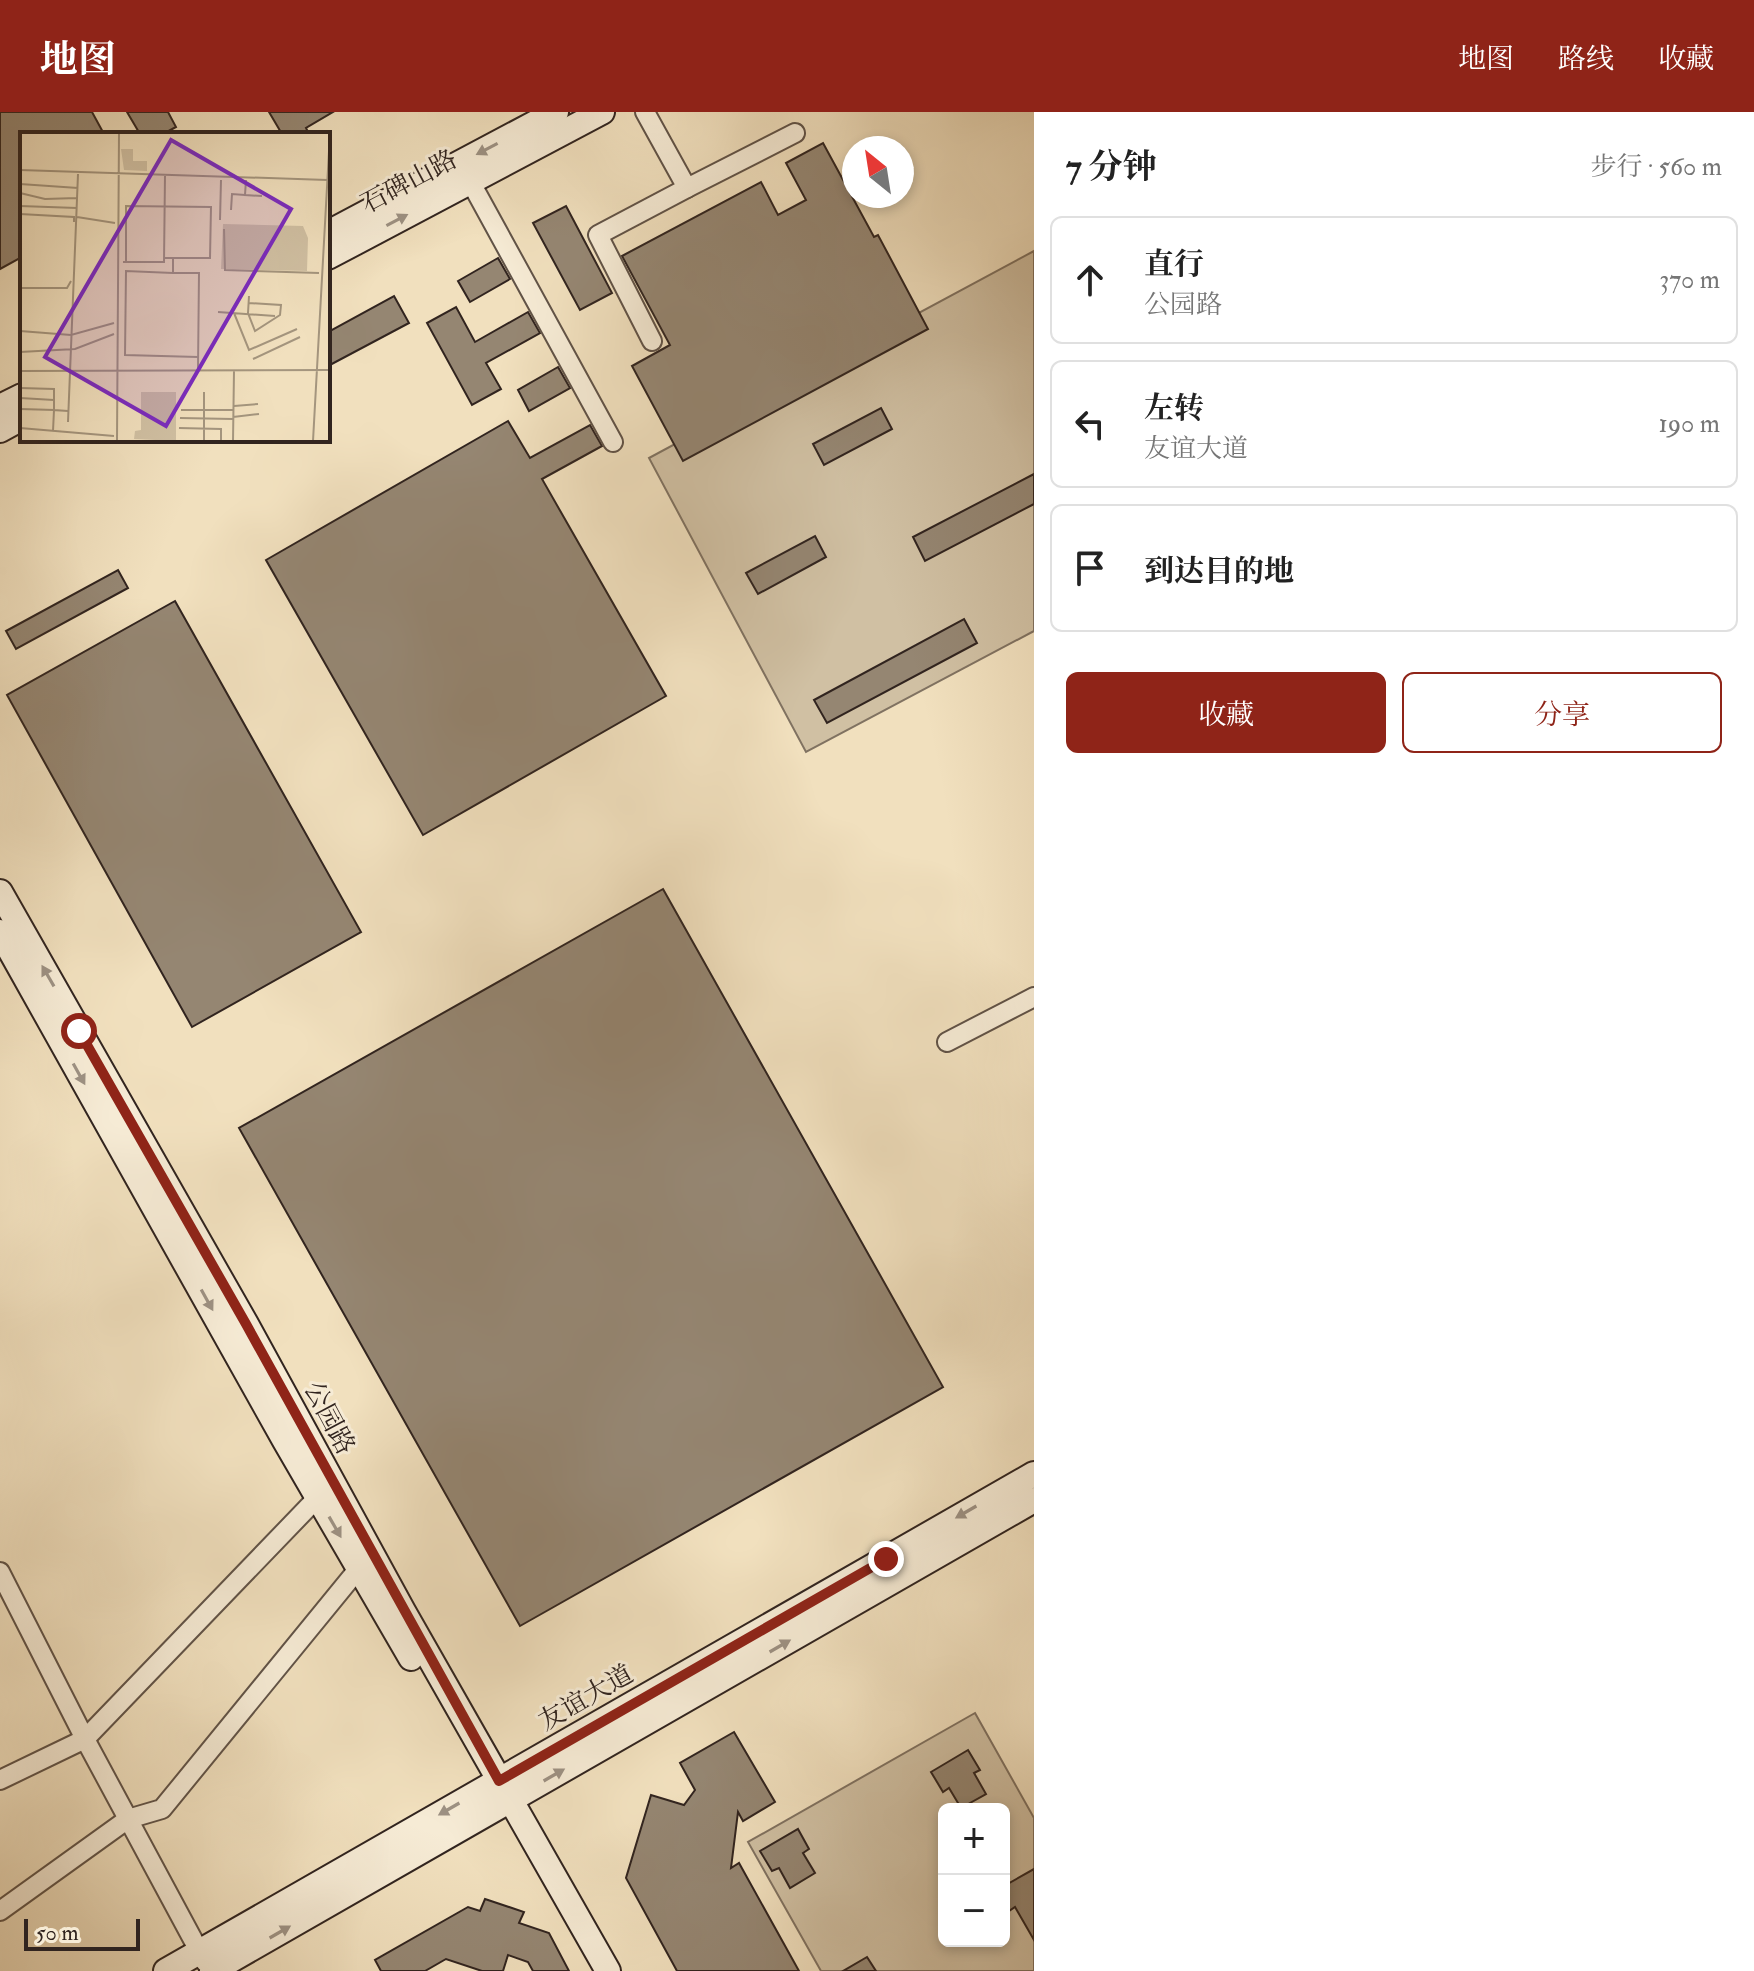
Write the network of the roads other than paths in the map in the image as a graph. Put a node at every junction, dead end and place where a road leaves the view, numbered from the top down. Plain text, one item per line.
1 (556, 112) edge
2 (602, 112) edge
3 (645, 112) edge
4 (795, 133) dead end
5 (470, 181) junction
6 (687, 188) junction
7 (330, 232) edge
8 (330, 256) edge
9 (652, 341) dead end
10 (20, 397) edge
11 (0, 407) edge
12 (20, 419) edge
13 (0, 430) edge
14 (613, 442) dead end
15 (0, 892) edge
16 (0, 932) edge
17 (1034, 997) edge
18 (947, 1042) dead end
19 (1034, 1474) edge
20 (318, 1497) junction
21 (1034, 1500) edge
22 (359, 1568) junction
23 (0, 1572) edge
24 (85, 1739) junction
25 (0, 1780) edge
26 (498, 1794) junction
27 (128, 1819) junction
28 (0, 1911) edge
29 (207, 1965) edge
30 (166, 1971) edge
31 (591, 1971) edge
32 (608, 1971) edge

1 -> 7 street
2 - 5 street, 石碑山路
3 - 6 street
4 - 6 street
8 -> 5 street, 石碑山路
5 - 14 street
6 - 9 street
10 - 11 street
12 - 13 street
26 -> 15 street, 公园路
16 -> 20 street
17 - 18 street
19 -> 26 street, 友谊大道
20 -> 22 street
20 - 24 street
26 -> 21 street, 友谊大道
22 - 26 street
22 - 27 street
23 - 24 street
24 - 25 street
24 - 27 street
26 - 29 street, 友谊大道
26 - 31 street
26 - 32 street, 公园路
27 - 28 street
27 - 29 street
29 - 30 street, 友谊大道

